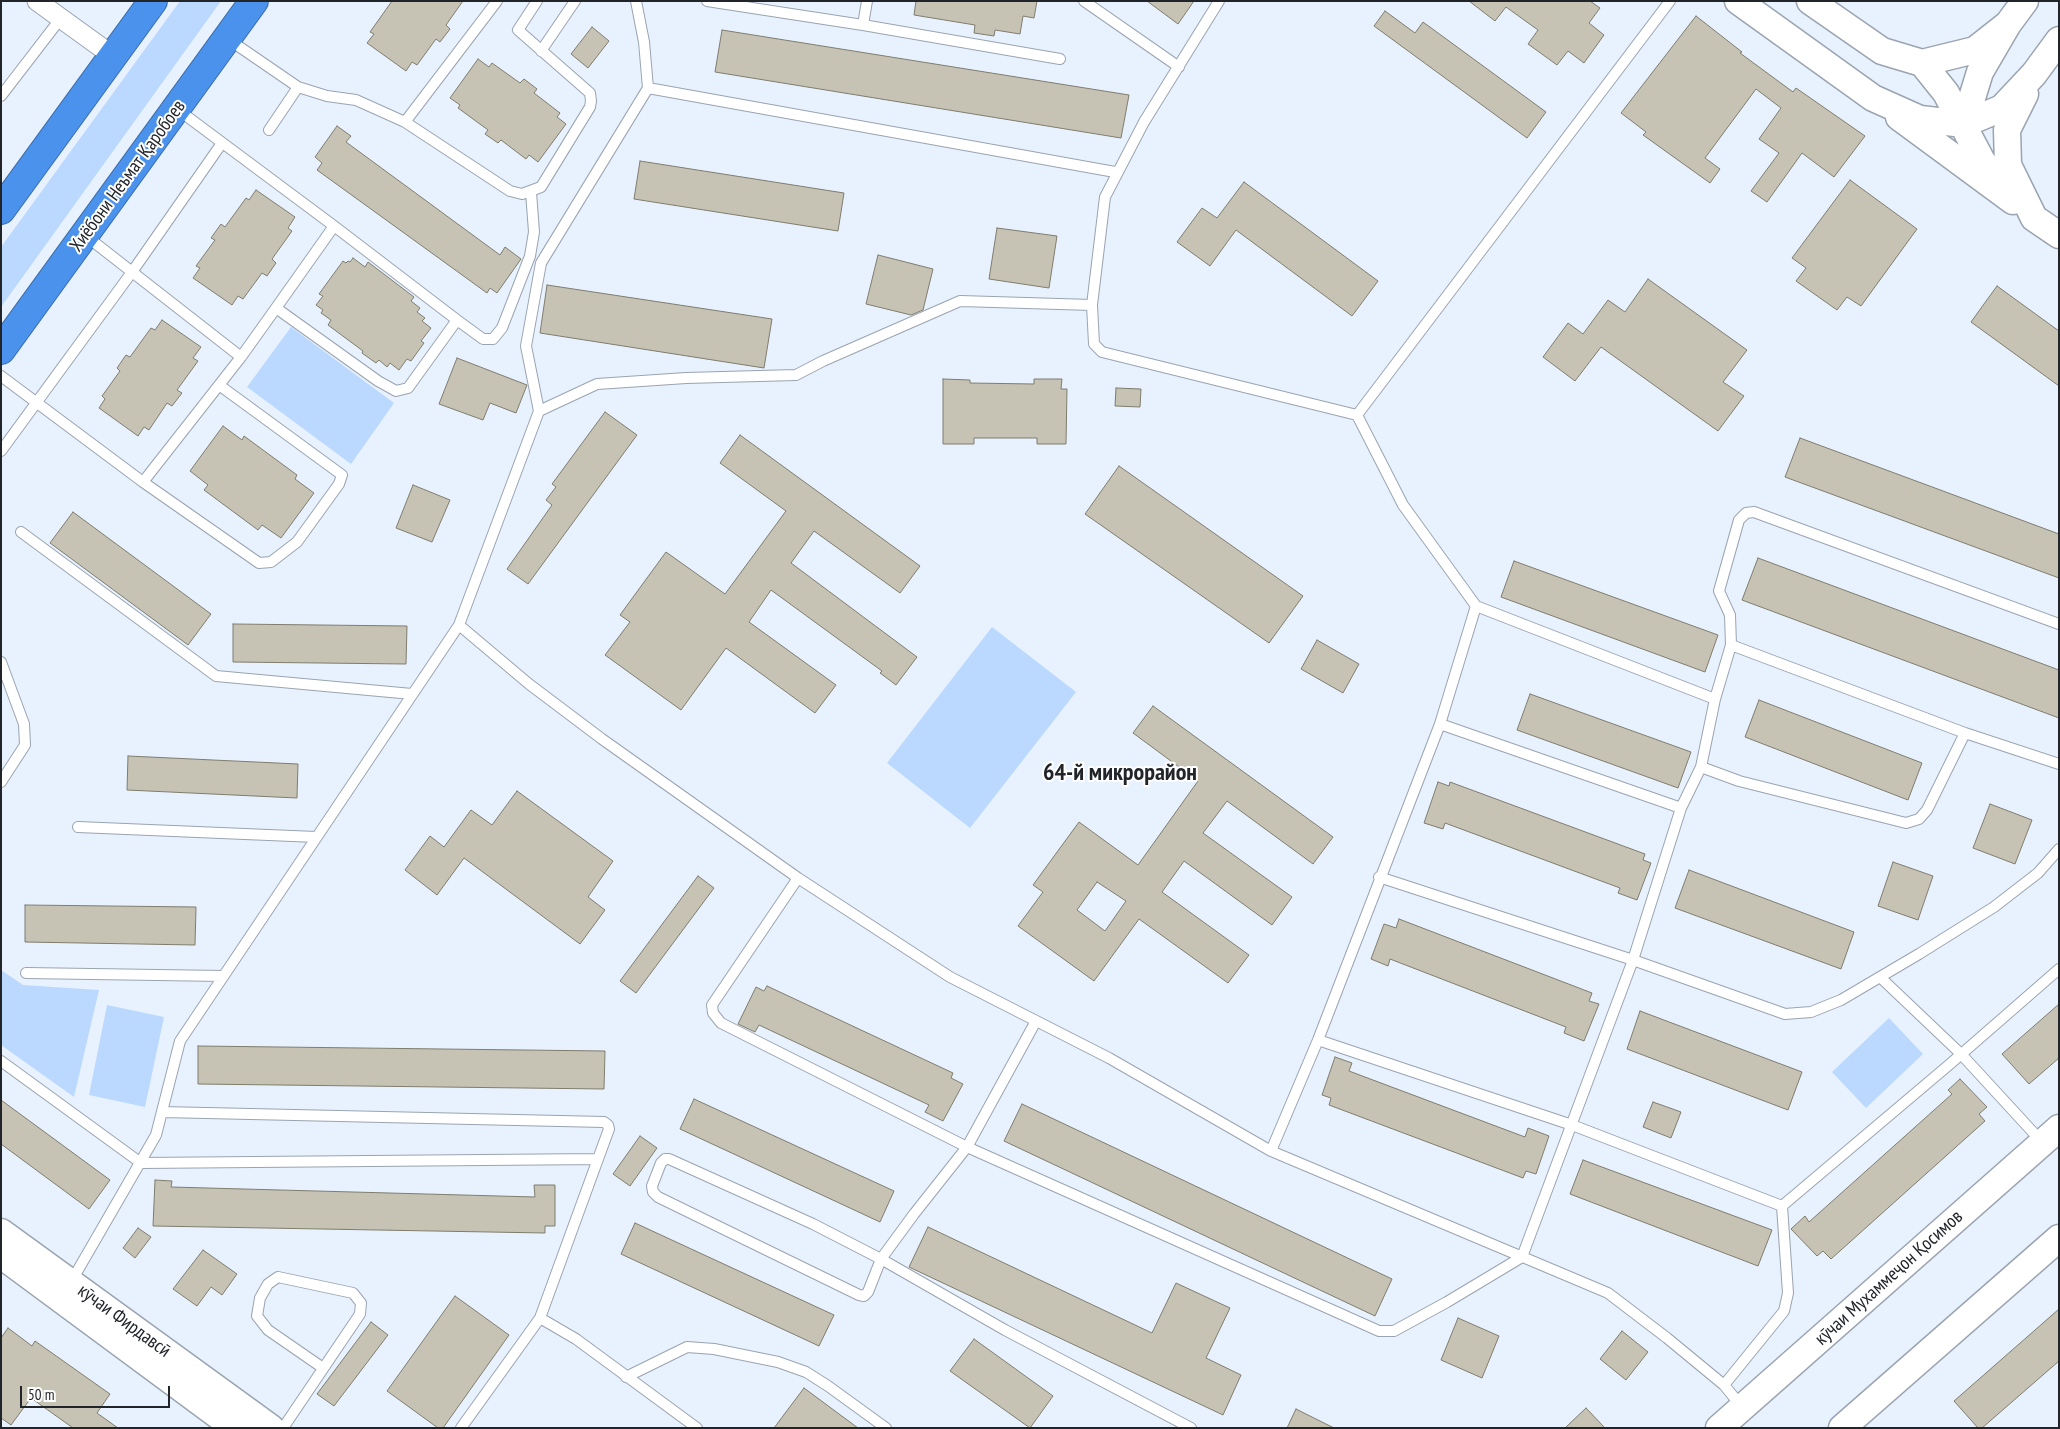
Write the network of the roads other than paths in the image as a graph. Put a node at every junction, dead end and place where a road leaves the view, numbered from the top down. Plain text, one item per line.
1 (37, 1) edge
2 (154, 1) edge
3 (254, 1) edge
4 (497, 1) edge
5 (537, 1) edge
6 (575, 1) edge
7 (636, 1) edge
8 (708, 1) edge
9 (868, 1) edge
10 (1084, 1) edge
11 (1220, 1) edge
12 (1670, 1) edge
13 (1738, 1) edge
14 (1810, 1) edge
15 (2025, 1) edge
16 (61, 18) junction
17 (2008, 24) junction
18 (863, 25) junction
19 (227, 39) junction
20 (2059, 40) edge
21 (541, 51) junction
22 (113, 56) junction
23 (1060, 59) dead end
24 (1922, 62) junction
25 (1179, 67) junction
26 (2034, 74) junction
27 (298, 86) junction
28 (648, 88) junction
29 (1, 96) edge
30 (1873, 98) junction
31 (177, 109) junction
32 (405, 122) junction
33 (1964, 124) junction
34 (269, 130) dead end
35 (222, 143) junction
36 (1115, 172) dead end
37 (531, 192) junction
38 (2013, 201) junction
39 (1, 210) edge
40 (2034, 218) junction
41 (334, 226) junction
42 (85, 235) junction
43 (2059, 235) edge
44 (530, 256) junction
45 (541, 263) junction
46 (132, 272) junction
47 (1092, 305) junction
48 (276, 308) junction
49 (457, 320) junction
50 (1, 350) edge
51 (240, 357) junction
52 (1, 376) edge
53 (219, 385) junction
54 (36, 402) junction
55 (539, 411) junction
56 (1357, 415) junction
57 (1, 451) edge
58 (143, 482) junction
59 (21, 532) dead end
60 (1476, 606) junction
61 (2059, 624) edge
62 (459, 625) junction
63 (1731, 645) junction
64 (1, 662) edge
65 (412, 694) junction
66 (1715, 700) junction
67 (1440, 724) junction
68 (1965, 733) junction
69 (2059, 764) edge
70 (1702, 766) junction
71 (1, 782) edge
72 (1681, 808) junction
73 (78, 827) dead end
74 (316, 837) junction
75 (2059, 849) edge
76 (1379, 877) junction
77 (798, 878) junction
78 (1633, 960) junction
79 (2059, 968) edge
80 (26, 973) dead end
81 (223, 976) junction
82 (1880, 977) junction
83 (1036, 1021) junction
84 (1318, 1040) junction
85 (1961, 1054) junction
86 (1, 1061) edge
87 (162, 1112) junction
88 (1572, 1125) junction
89 (2051, 1136) edge
90 (967, 1147) junction
91 (1271, 1151) junction
92 (598, 1159) junction
93 (141, 1162) junction
94 (1782, 1206) junction
95 (1, 1232) edge
96 (2059, 1238) edge
97 (1, 1255) edge
98 (1522, 1257) junction
99 (881, 1259) junction
100 (65, 1290) junction
101 (540, 1318) junction
102 (323, 1368) junction
103 (626, 1377) junction
104 (1724, 1385) junction
105 (1743, 1408) junction
106 (235, 1428) edge
107 (271, 1428) edge
108 (283, 1428) edge
109 (460, 1428) edge
110 (697, 1428) edge
111 (886, 1428) edge
112 (1191, 1428) edge
113 (1719, 1428) edge
114 (1842, 1428) edge

1 - 16 street
2 - 22 highway
3 - 19 highway, Хиёбони Неъмат Қаробоев
4 - 32 lane
5 - 21 lane
6 - 21 lane
7 - 28 lane
8 - 18 lane
9 - 18 lane
10 - 25 lane
11 - 25 lane
12 - 56 lane
13 - 30 street
14 - 24 street
15 - 17 street
16 - 22 street
16 - 29 lane
17 - 24 street
17 - 33 street
18 - 23 lane
19 - 27 lane
19 - 31 highway, Хиёбони Неъмат Қаробоев
20 - 26 street
21 - 37 lane
22 - 39 highway
24 - 33 street
25 - 47 lane
26 - 33 street
26 - 40 street
27 - 32 lane
27 - 34 lane
28 - 36 lane
28 - 45 lane
30 - 33 street
30 - 38 street
31 - 35 lane
31 - 42 highway, Хиёбони Неъмат Қаробоев
32 - 37 lane
33 - 38 street
35 - 41 lane
35 - 46 lane
37 - 44 lane
38 - 40 street
40 - 43 street
41 - 48 lane
41 - 49 lane
42 - 46 lane
42 - 50 highway, Хиёбони Неъмат Қаробоев
44 - 45 lane
44 - 49 lane
45 - 55 lane
46 - 51 lane
46 - 54 lane
47 - 55 lane
47 - 56 lane
48 - 49 lane
48 - 51 lane
51 - 53 lane
52 - 54 lane
53 - 58 lane
53 - 58 lane
54 - 57 lane
54 - 58 lane
55 - 62 lane
56 - 60 lane
59 - 65 lane
60 - 66 lane
60 - 67 lane
61 - 63 lane
62 - 65 lane
62 - 77 lane
63 - 66 lane
63 - 68 lane
64 - 71 lane
65 - 74 lane
66 - 70 lane
67 - 72 lane
67 - 76 lane
68 - 69 lane
68 - 70 lane
70 - 72 lane
72 - 78 lane
73 - 74 lane
74 - 81 lane
75 - 82 lane
76 - 78 lane
76 - 84 lane
77 - 83 lane
77 - 90 lane
78 - 82 lane
78 - 88 lane
79 - 85 lane
80 - 81 lane
81 - 87 lane
82 - 85 lane
83 - 90 lane
83 - 91 lane
84 - 88 lane
84 - 91 lane
85 - 89 lane
85 - 94 lane
86 - 93 lane
87 - 92 lane
87 - 93 lane
88 - 94 lane
88 - 98 lane
89 - 105 street, кӯчаи Мухаммеҷон Қосимов
90 - 98 lane
90 - 99 lane
91 - 98 lane
92 - 93 lane
92 - 101 lane
93 - 100 lane
94 - 104 lane
95 - 100 street, кӯчаи Фирдавсӣ
96 - 114 street
97 - 100 street, кӯчаи Фирдавсӣ
98 - 104 lane
99 - 99 lane
99 - 112 lane
100 - 106 street, кӯчаи Фирдавсӣ
100 - 107 street, кӯчаи Фирдавсӣ
101 - 103 lane
101 - 109 lane
102 - 102 lane
102 - 108 lane
103 - 110 lane
103 - 111 lane
104 - 105 lane
105 - 113 street, кӯчаи Мухаммеҷон Қосимов

